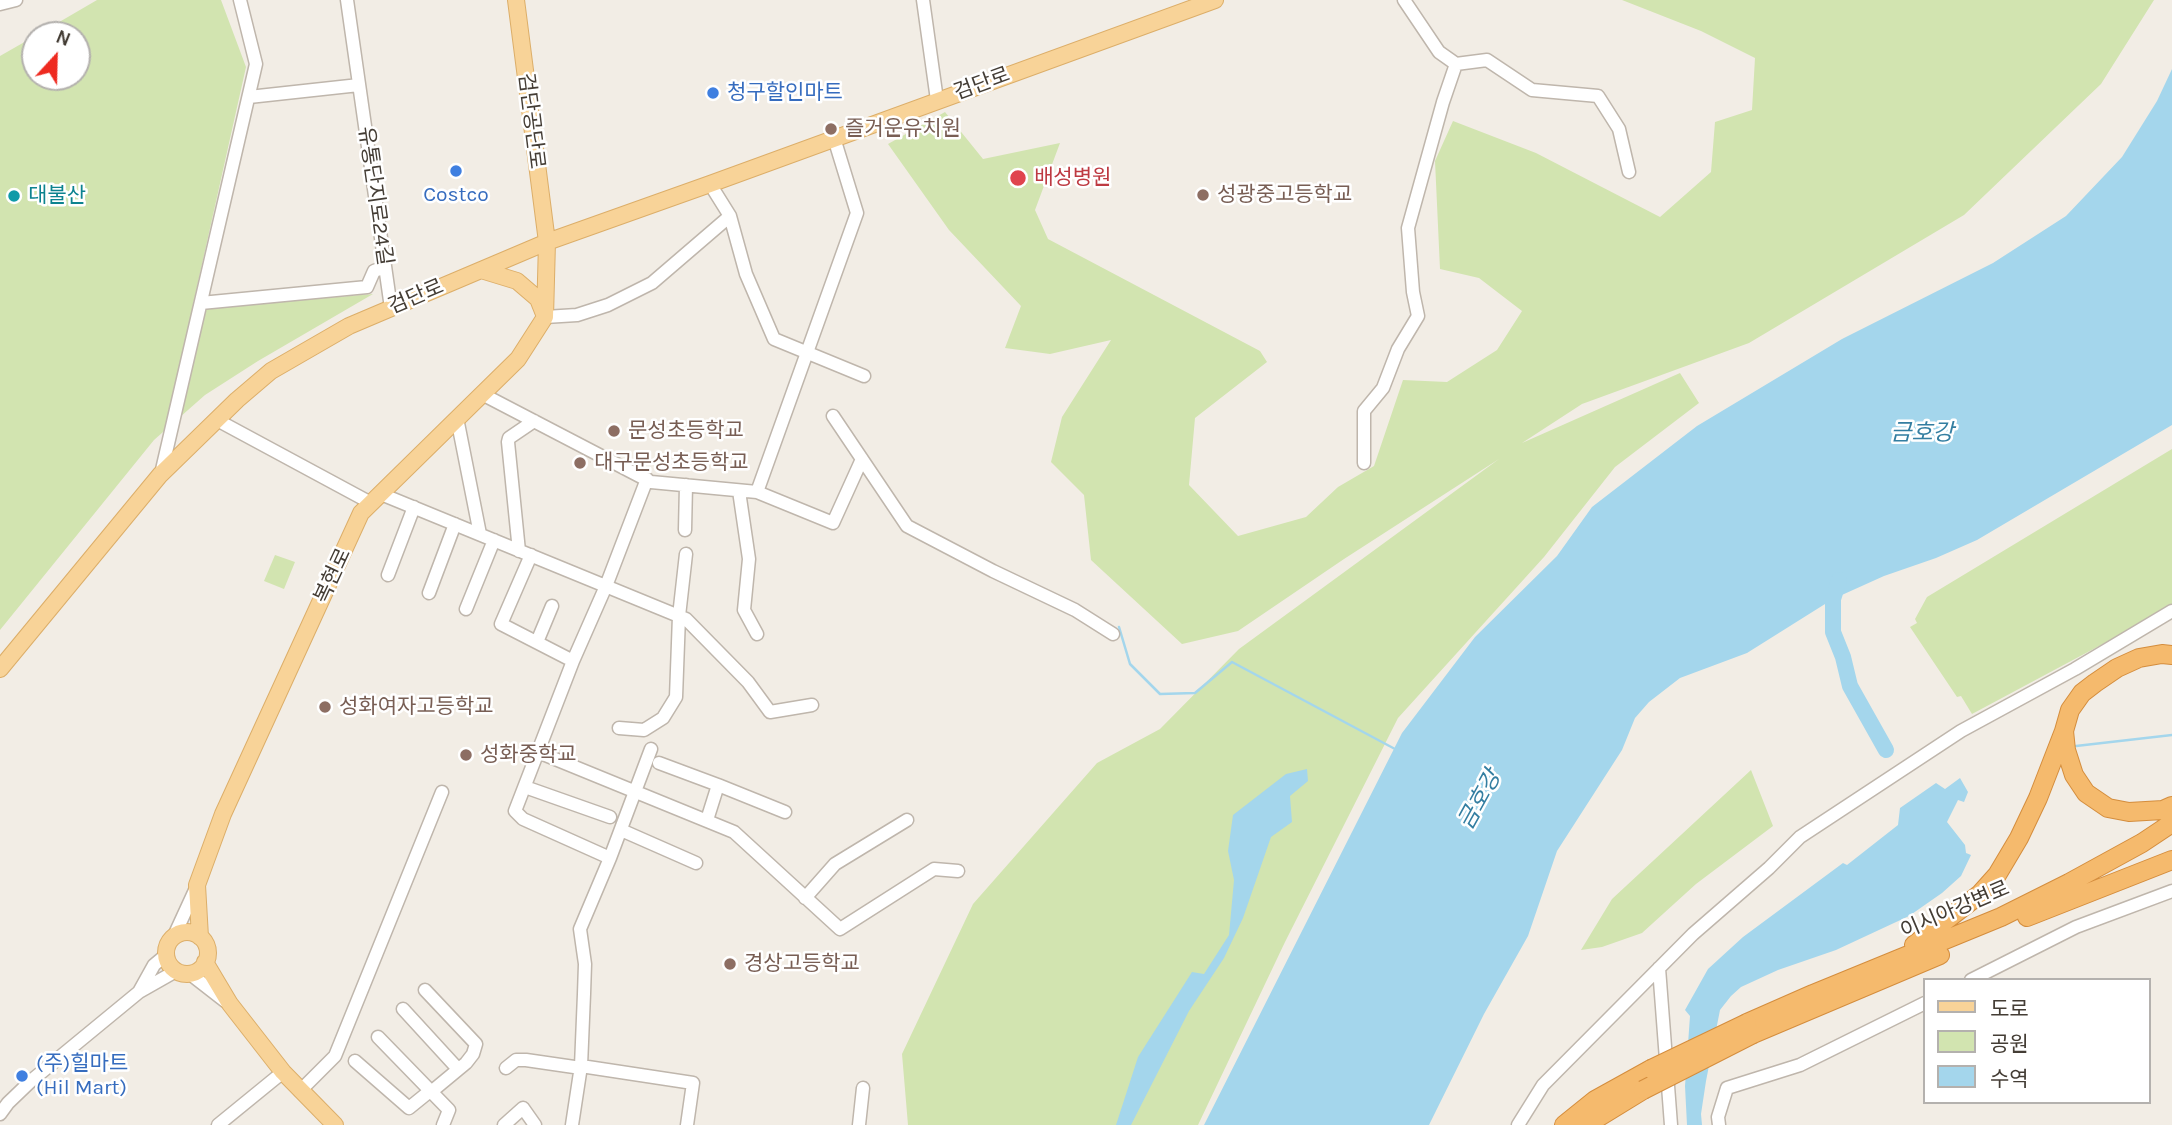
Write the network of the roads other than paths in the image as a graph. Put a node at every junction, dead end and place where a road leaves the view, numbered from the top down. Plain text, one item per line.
1 (16, 0) edge
2 (240, 0) edge
3 (346, 0) edge
4 (516, 0) edge
5 (923, 0) edge
6 (1215, 0) edge
7 (1404, 0) edge
8 (0, 4) edge
9 (1456, 64) junction
10 (359, 85) junction
11 (249, 97) junction
12 (937, 100) junction
13 (834, 138) junction
14 (1629, 172) dead end
15 (710, 184) junction
16 (730, 216) junction
17 (547, 242) junction
18 (385, 267) junction
19 (481, 270) junction
20 (201, 303) junction
21 (391, 308) junction
22 (545, 317) junction
23 (807, 353) junction
24 (864, 376) dead end
25 (482, 394) junction
26 (832, 416) dead end
27 (457, 418) junction
28 (217, 420) junction
29 (534, 421) junction
30 (862, 459) junction
31 (1364, 463) dead end
32 (160, 475) junction
33 (647, 479) junction
34 (686, 485) junction
35 (739, 491) junction
36 (757, 492) junction
37 (376, 498) junction
38 (414, 508) junction
39 (455, 524) junction
40 (685, 530) dead end
41 (480, 534) junction
42 (494, 540) junction
43 (525, 553) junction
44 (686, 554) dead end
45 (388, 575) dead end
46 (606, 586) junction
47 (429, 593) dead end
48 (552, 606) dead end
49 (466, 609) dead end
50 (2172, 611) edge
51 (679, 616) junction
52 (757, 634) dead end
53 (1113, 634) dead end
54 (537, 642) junction
55 (2172, 655) edge
56 (573, 661) junction
57 (0, 669) edge
58 (812, 705) dead end
59 (620, 728) dead end
60 (2064, 731) junction
61 (651, 749) dead end
62 (538, 752) junction
63 (659, 762) dead end
64 (718, 785) junction
65 (524, 787) junction
66 (635, 791) junction
67 (442, 792) dead end
68 (2172, 806) edge
69 (785, 812) dead end
70 (610, 817) dead end
71 (707, 820) junction
72 (907, 820) dead end
73 (2172, 823) edge
74 (621, 830) junction
75 (2172, 837) edge
76 (610, 858) junction
77 (2172, 860) edge
78 (696, 863) dead end
79 (958, 871) dead end
80 (197, 885) junction
81 (2172, 891) edge
82 (805, 898) junction
83 (2028, 917) junction
84 (174, 936) junction
85 (200, 937) junction
86 (166, 955) junction
87 (205, 962) junction
88 (1891, 962) junction
89 (1659, 968) junction
90 (183, 972) junction
91 (1975, 978) edge
92 (425, 990) dead end
93 (139, 992) junction
94 (1924, 1003) edge
95 (230, 1004) junction
96 (403, 1009) dead end
97 (1750, 1029) junction
98 (378, 1037) dead end
99 (355, 1061) dead end
100 (581, 1067) junction
101 (506, 1068) dead end
102 (458, 1069) junction
103 (283, 1072) junction
104 (863, 1088) dead end
105 (300, 1091) junction
106 (431, 1092) junction
107 (0, 1114) edge
108 (1669, 1124) edge
109 (218, 1125) edge
110 (335, 1125) edge
111 (443, 1125) edge
112 (504, 1125) edge
113 (535, 1125) edge
114 (572, 1125) edge
115 (687, 1125) edge
116 (859, 1125) edge
117 (1518, 1125) edge
118 (1564, 1125) edge
119 (1586, 1125) edge
120 (1718, 1125) edge

1 - 8 street
2 - 11 street, 검단로
3 - 10 street, 유통단지로24길
4 - 17 main road, 검단공단로
5 - 12 street
6 - 12 main road, 검단로
7 - 9 street
9 - 14 street
9 - 31 street
10 - 11 street
10 - 18 street, 유통단지로24길
11 - 20 street, 검단로
12 - 13 main road, 검단로
13 - 15 main road, 검단로
13 - 23 street
15 - 16 street
15 - 17 main road, 검단로
16 - 22 street
16 - 23 street
17 - 19 main road, 검단로
17 - 22 main road
18 - 20 street, 검단로
18 - 21 street, 유통단지로24길
19 - 21 main road, 검단로
19 - 22 main road
20 - 32 street, 검단로
21 - 28 main road, 검단로
22 - 25 main road, 복현로
23 - 24 street
23 - 36 street
25 - 27 main road, 복현로
25 - 29 street
26 - 30 street
27 - 37 main road, 복현로
27 - 41 street
28 - 32 main road, 검단로
28 - 37 street
29 - 33 street
29 - 43 street
30 - 36 street
30 - 53 street
32 - 57 main road, 검단로
33 - 34 street
33 - 46 street
34 - 35 street
34 - 40 street
35 - 36 street
35 - 52 street
37 - 38 street
37 - 80 main road, 복현로
38 - 39 street
38 - 45 street
39 - 41 street
39 - 47 street
41 - 42 street
42 - 43 street
42 - 49 street
43 - 46 street
43 - 54 street
44 - 51 street
46 - 51 street
46 - 56 street
48 - 54 street
50 - 89 street
51 - 58 street
51 - 59 street
54 - 56 street
55 - 60 highway
56 - 62 street
60 - 68 highway
60 - 88 highway
61 - 66 street
62 - 65 street
62 - 66 street
63 - 64 street
64 - 69 street
64 - 71 street
65 - 70 street
65 - 76 street
66 - 71 street
66 - 74 street
67 - 105 street
71 - 82 street
72 - 82 street
73 - 88 highway, 이시아강변로
74 - 76 street
74 - 78 street
75 - 83 highway, 이시아강변로
76 - 100 street
77 - 83 highway
79 - 82 street
80 - 84 street
80 - 85 main road
81 - 91 street
83 - 97 highway, 이시아강변로
84 - 85 main road
84 - 86 main road
85 - 87 main road
86 - 90 main road
86 - 93 street
87 - 90 main road
87 - 95 main road
88 - 97 highway, 이시아강변로
89 - 108 street
89 - 117 street
90 - 93 street
90 - 95 street
92 - 102 street
93 - 107 street
94 - 120 street
95 - 103 main road
96 - 102 street
97 - 118 highway, bridge
97 - 119 highway, bridge
98 - 106 street
99 - 106 street
100 - 101 street
100 - 114 street
100 - 115 street
102 - 106 street
103 - 105 main road
103 - 109 street
104 - 116 street
105 - 110 main road
106 - 111 street
112 - 113 street

